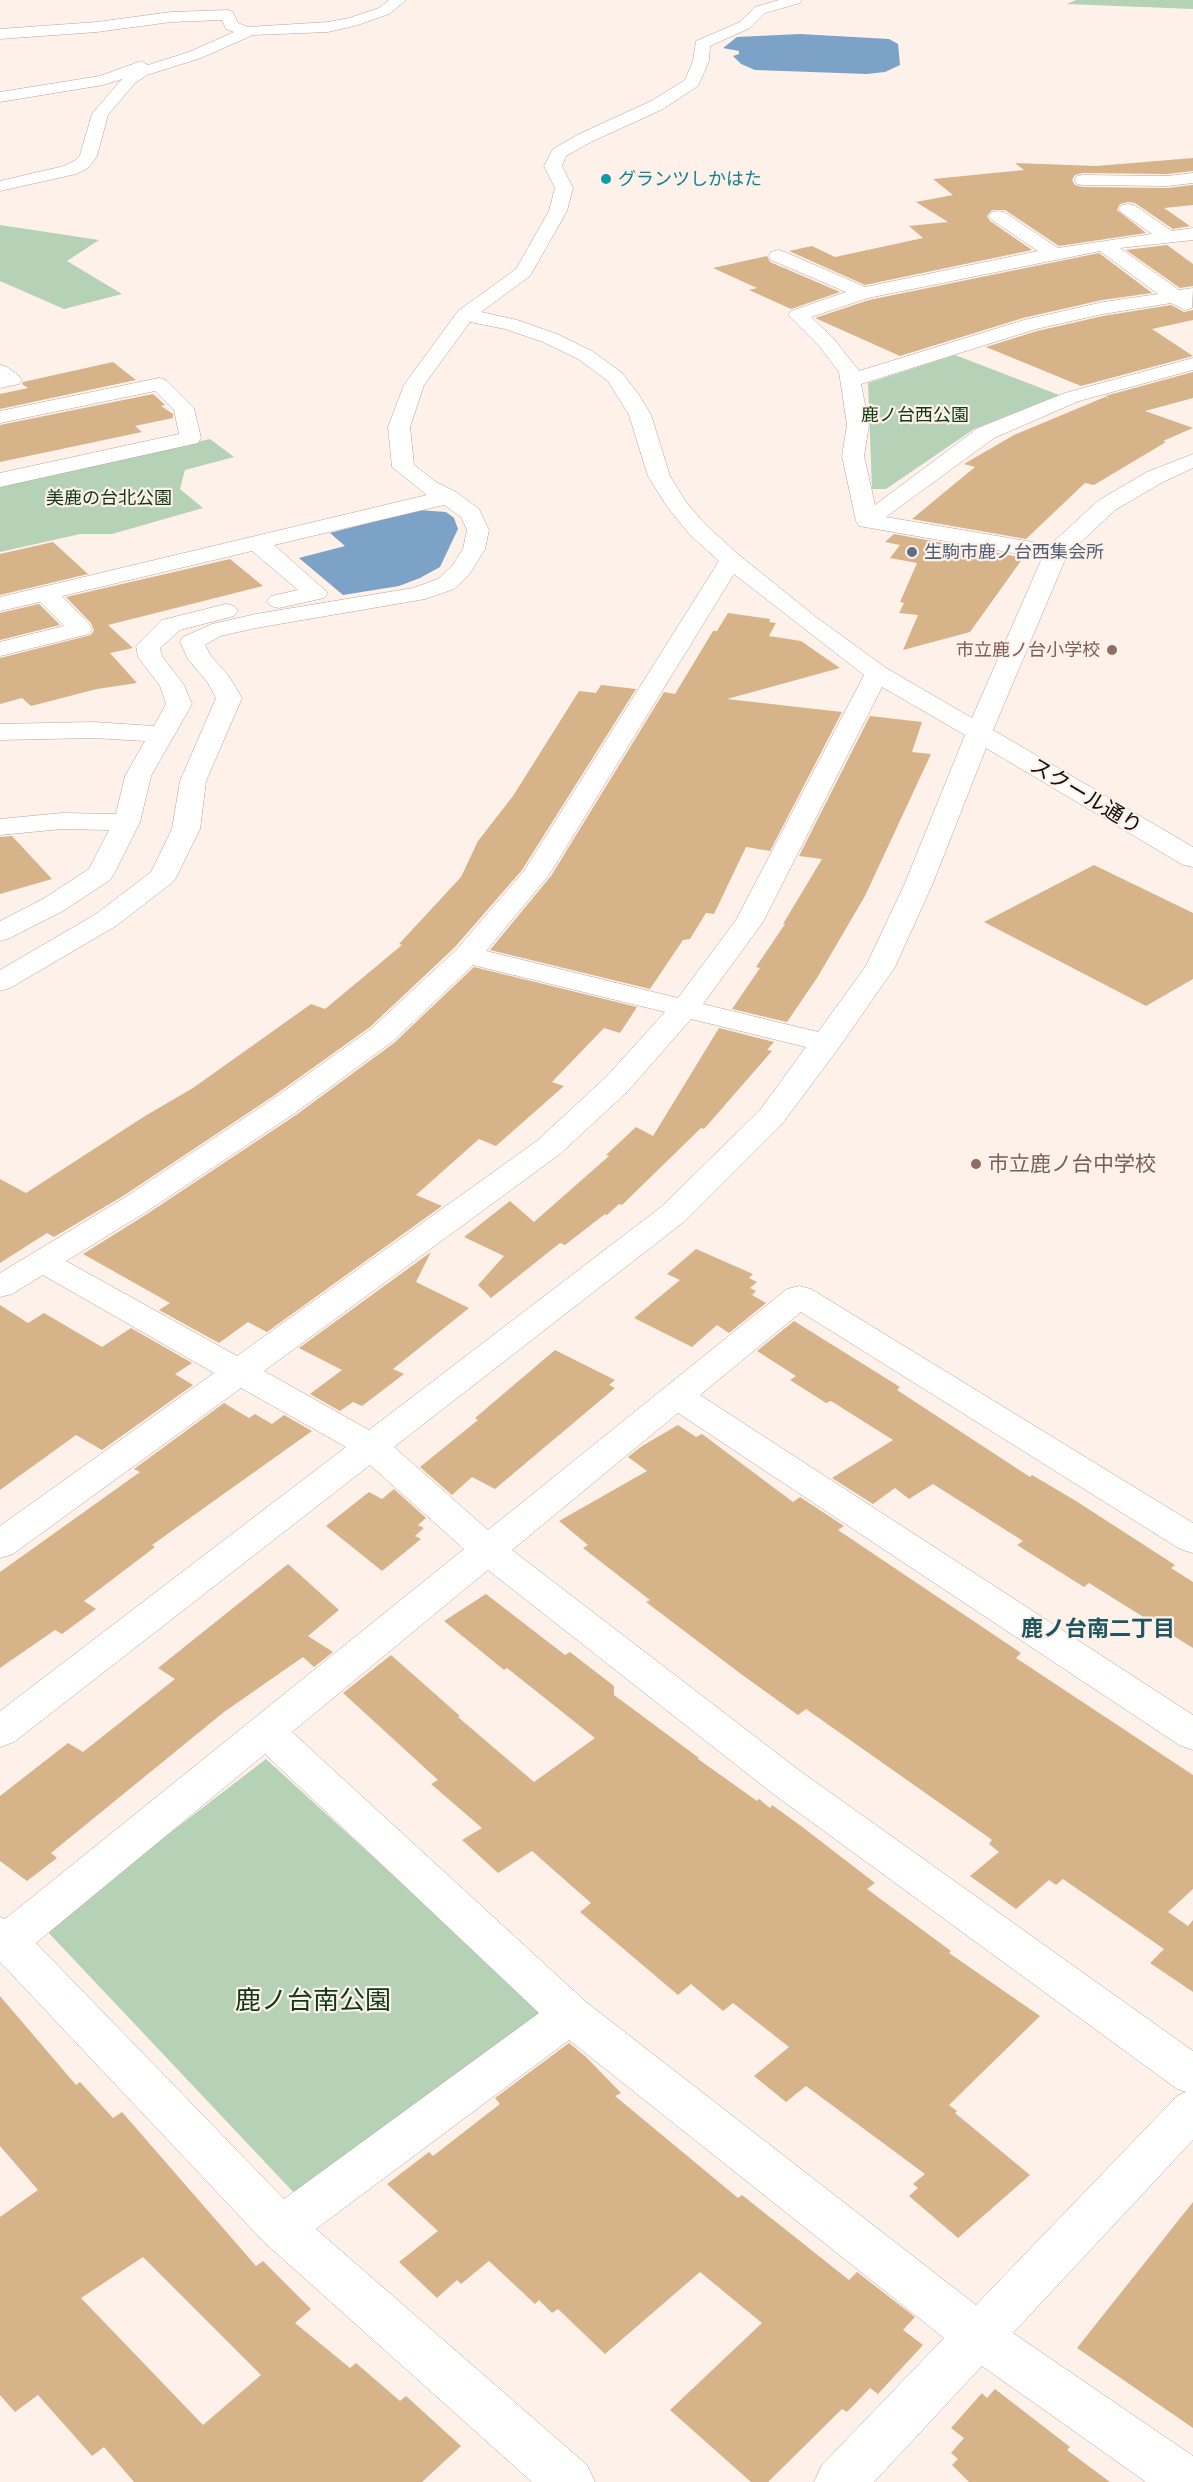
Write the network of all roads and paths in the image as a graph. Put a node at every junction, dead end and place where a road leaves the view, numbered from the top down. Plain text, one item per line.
1 (399, 0) edge
2 (795, 0) edge
3 (0, 34) edge
4 (242, 36) junction
5 (161, 65) junction
6 (0, 98) edge
7 (1193, 178) edge
8 (1083, 180) dead end
9 (0, 186) edge
10 (1128, 208) dead end
11 (998, 216) dead end
12 (1193, 234) edge
13 (1169, 237) junction
14 (1103, 245) junction
15 (1055, 254) junction
16 (778, 256) dead end
17 (863, 293) junction
18 (1184, 295) edge
19 (1193, 310) edge
20 (465, 315) junction
21 (1193, 364) edge
22 (0, 370) edge
23 (1160, 372) junction
24 (849, 381) junction
25 (0, 382) edge
26 (1185, 384) dead end
27 (0, 417) edge
28 (1193, 460) edge
29 (0, 480) edge
30 (448, 497) junction
31 (867, 521) junction
32 (257, 543) junction
33 (1056, 553) junction
34 (731, 560) junction
35 (45, 593) junction
36 (0, 604) edge
37 (0, 649) edge
38 (877, 673) junction
39 (0, 732) edge
40 (979, 732) junction
41 (162, 734) junction
42 (127, 822) junction
43 (0, 827) edge
44 (1193, 859) edge
45 (0, 932) edge
46 (467, 955) junction
47 (0, 982) edge
48 (685, 1008) junction
49 (827, 1043) junction
50 (42, 1261) junction
51 (0, 1287) edge
52 (238, 1372) junction
53 (677, 1396) junction
54 (371, 1446) junction
55 (1193, 1540) edge
56 (0, 1545) edge
57 (488, 1550) junction
58 (266, 1731) junction
59 (0, 1732) edge
60 (1193, 1735) edge
61 (4, 1938) edge
62 (570, 2015) junction
63 (1193, 2076) edge
64 (1193, 2109) edge
65 (281, 2228) junction
66 (978, 2336) junction
67 (569, 2482) edge
68 (840, 2482) edge
69 (1188, 2482) edge

1 - 4 street
2 - 20 street
3 - 4 street
4 - 5 street
5 - 6 street
5 - 9 street
7 - 8 street
10 - 13 street
11 - 15 street
12 - 13 street
13 - 14 street
14 - 15 street
14 - 18 street
15 - 17 street
16 - 17 street
17 - 24 street
18 - 19 street
18 - 24 street
20 - 30 street
20 - 34 street, スクール通り
21 - 23 street
22 - 25 street
23 - 26 street
23 - 31 street
24 - 31 street
27 - 29 street
28 - 33 street
30 - 32 street
30 - 47 street
31 - 33 street
32 - 35 street
32 - 41 street
33 - 40 street
34 - 38 street, スクール通り
34 - 46 street
35 - 36 street
35 - 37 street
38 - 40 street, スクール通り
38 - 48 street
39 - 41 street
40 - 44 street, スクール通り
40 - 49 street
41 - 42 street
42 - 43 street
42 - 45 street
46 - 48 street
46 - 50 street
48 - 49 street
48 - 52 street
49 - 54 street
50 - 51 street
50 - 52 street
52 - 54 street
52 - 56 street
53 - 55 street
53 - 57 street
53 - 60 street
54 - 57 street
54 - 59 street
57 - 58 street
57 - 63 street
58 - 61 street
58 - 62 street
61 - 65 street
62 - 65 street
62 - 66 street
64 - 66 street
65 - 67 street
66 - 68 street
66 - 69 street

